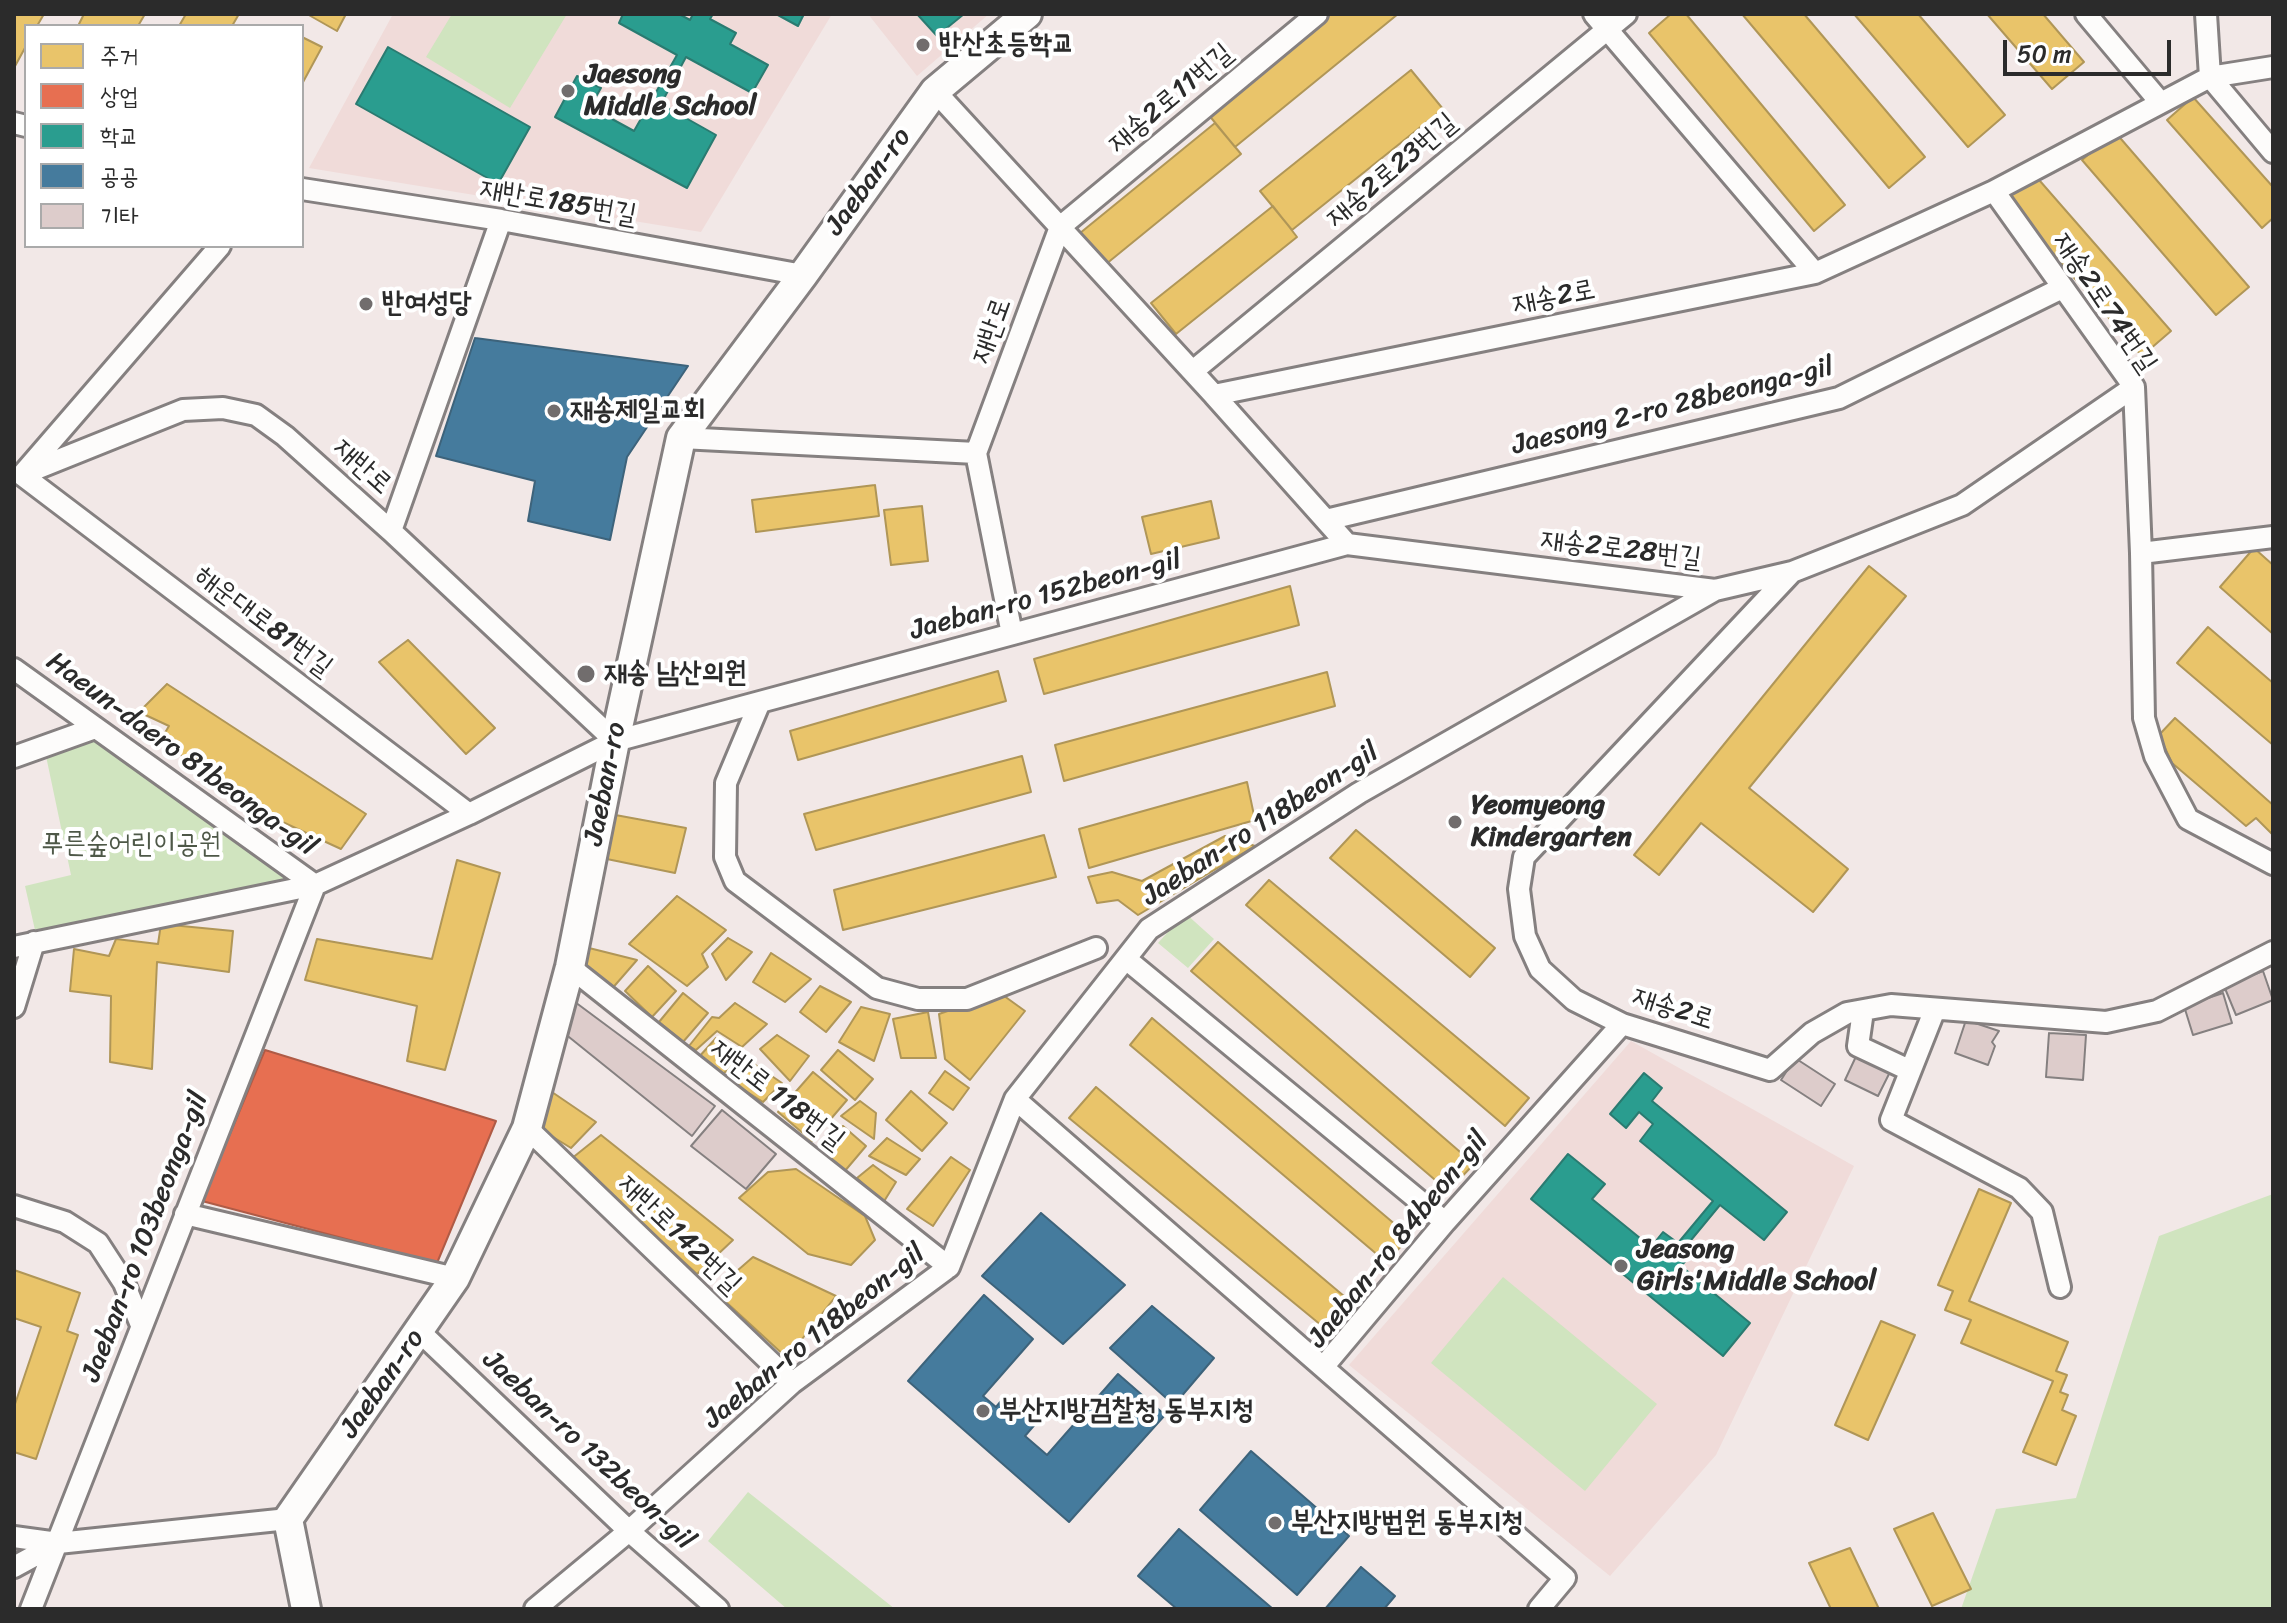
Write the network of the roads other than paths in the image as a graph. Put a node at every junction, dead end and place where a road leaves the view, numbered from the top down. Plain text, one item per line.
1 (1027, 14) edge
2 (1317, 14) edge
3 (1626, 14) edge
4 (2086, 14) edge
5 (2206, 14) edge
6 (1601, 22) edge
7 (2273, 67) edge
8 (2210, 77) junction
9 (935, 91) junction
10 (2160, 102) junction
11 (2273, 152) edge
12 (304, 189) edge
13 (1994, 191) junction
14 (501, 220) junction
15 (1060, 227) junction
16 (218, 248) edge
17 (1815, 273) junction
18 (803, 275) junction
19 (2062, 288) junction
20 (1193, 371) junction
21 (2134, 387) junction
22 (1214, 395) junction
23 (681, 438) junction
24 (976, 453) junction
25 (18, 476) edge
26 (1326, 520) junction
27 (391, 531) junction
28 (2273, 537) edge
29 (1347, 544) junction
30 (2141, 553) junction
31 (1792, 572) junction
32 (1715, 590) junction
33 (1012, 634) junction
34 (14, 669) edge
35 (760, 702) junction
36 (95, 728) junction
37 (615, 741) junction
38 (14, 757) edge
39 (469, 814) junction
40 (2273, 864) edge
41 (315, 885) junction
42 (24, 944) edge
43 (1096, 948) dead end
44 (2273, 952) edge
45 (1126, 959) junction
46 (570, 967) junction
47 (14, 1007) edge
48 (1935, 1009) junction
49 (1863, 1011) junction
50 (1622, 1024) junction
51 (1909, 1070) junction
52 (1015, 1099) junction
53 (527, 1128) junction
54 (14, 1206) edge
55 (185, 1214) junction
56 (1445, 1222) junction
57 (949, 1267) junction
58 (455, 1278) junction
59 (2060, 1287) dead end
60 (141, 1325) junction
61 (420, 1332) junction
62 (1324, 1366) junction
63 (792, 1383) junction
64 (288, 1519) junction
65 (629, 1531) junction
66 (14, 1537) edge
67 (58, 1543) junction
68 (14, 1567) edge
69 (31, 1609) edge
70 (306, 1609) edge
71 (535, 1609) edge
72 (718, 1609) edge
73 (1539, 1609) edge

1 - 9 main road, Jaeban-ro
2 - 15 street, 재송2로11번길
3 - 6 street, 재송2로23번길
4 - 10 street
5 - 8 street
6 - 17 street
6 - 20 street, 재송2로23번길
7 - 8 street, 재송2로
8 - 10 street, 재송2로
8 - 11 street
9 - 15 street
9 - 18 main road, Jaeban-ro
10 - 13 street, 재송2로
12 - 14 street, 재반로185번길
13 - 17 street, 재송2로
13 - 19 street, 재송2로74번길
14 - 18 street, 재반로185번길
14 - 27 street
15 - 20 street
15 - 24 street, 재반로
16 - 25 street
17 - 22 street, 재송2로
18 - 23 main road, Jaeban-ro
19 - 21 street, 재송2로74번길
19 - 26 street, Jaesong 2-ro 28beonga-gil
20 - 22 street
21 - 30 street, 재송2로74번길
21 - 31 street, 재송2로28번길
22 - 26 street
23 - 24 street
23 - 37 main road, Jaeban-ro
24 - 33 street
25 - 27 street, 재반로
25 - 39 street, 해운대로81번길
26 - 29 street
27 - 37 street, 재반로
28 - 30 street
29 - 32 street, 재송2로28번길
29 - 33 street, Jaeban-ro 152beon-gil
30 - 40 street, 재송2로74번길
31 - 32 street, 재송2로28번길
31 - 50 street, 재송2로
32 - 45 street, Jaeban-ro 118beon-gil
33 - 35 street, Jaeban-ro 152beon-gil
34 - 36 street, Haeun-daero 81beonga-gil
35 - 37 street, Jaeban-ro 152beon-gil
35 - 43 street
36 - 38 street
36 - 41 street, Haeun-daero 81beonga-gil
37 - 39 street, Jaeban-ro 152beon-gil
37 - 46 main road, Jaeban-ro
39 - 41 street, Jaeban-ro 152beon-gil
41 - 42 street, Jaeban-ro 152beon-gil
41 - 55 street, Jaeban-ro 103beonga-gil
42 - 47 street
44 - 48 street, 재송2로
45 - 52 street, Jaeban-ro 118beon-gil
45 - 56 street
46 - 53 main road, Jaeban-ro
46 - 57 street, 재반로 118번길
48 - 49 street, 재송2로
48 - 51 street
49 - 50 street, 재송2로
49 - 51 street
50 - 56 street, Jaeban-ro 84beon-gil
51 - 59 street
52 - 57 street, Jaeban-ro 118beon-gil
52 - 62 street
53 - 58 main road, Jaeban-ro
53 - 63 street, 재반로142번길
54 - 60 street
55 - 58 street
55 - 60 street, Jaeban-ro 103beonga-gil
56 - 62 street, Jaeban-ro 84beon-gil
57 - 63 street, Jaeban-ro 118beon-gil
58 - 61 main road, Jaeban-ro
60 - 67 street, Jaeban-ro 103beonga-gil
61 - 64 main road, Jaeban-ro
61 - 65 street, Jaeban-ro 132beon-gil
62 - 73 street, Jaeban-ro 84beon-gil
63 - 65 street, Jaeban-ro 118beon-gil
64 - 67 street
64 - 70 main road
65 - 71 street, Jaeban-ro 118beon-gil
65 - 72 street, Jaeban-ro 132beon-gil
66 - 67 street
67 - 68 street
67 - 69 street, Jaeban-ro 103beonga-gil

